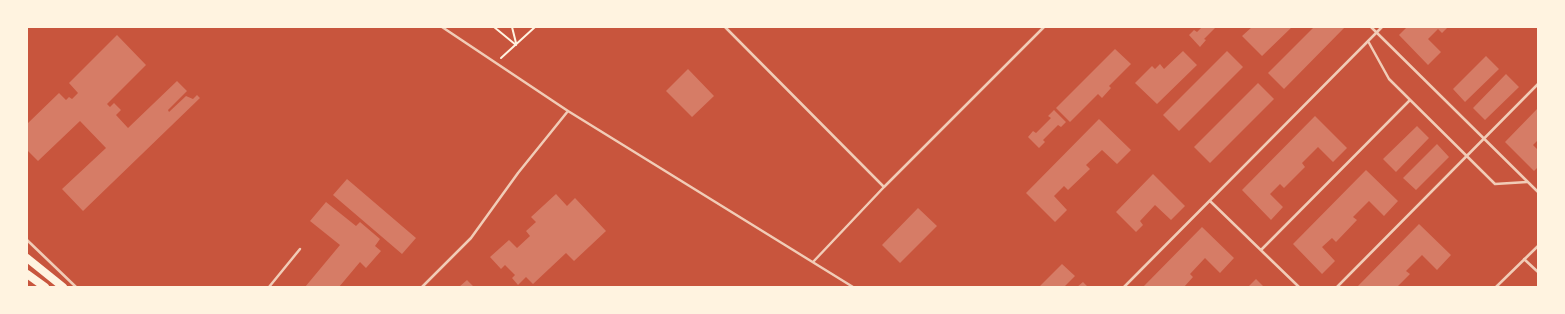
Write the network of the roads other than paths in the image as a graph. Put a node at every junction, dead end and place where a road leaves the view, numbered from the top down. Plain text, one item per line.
1 (442, 27) edge
2 (725, 27) edge
3 (1044, 27) edge
4 (1371, 27) edge
5 (1382, 27) edge
6 (1376, 33) junction
7 (1368, 41) junction
8 (1538, 84) edge
9 (1410, 100) junction
10 (568, 111) junction
11 (1484, 139) junction
12 (1467, 156) junction
13 (1527, 182) junction
14 (884, 187) junction
15 (1538, 192) edge
16 (1210, 201) junction
17 (27, 240) edge
18 (1538, 246) edge
19 (300, 249) dead end
20 (1261, 250) junction
21 (27, 258) edge
22 (1524, 260) junction
23 (813, 262) junction
24 (1538, 272) edge
25 (27, 274) edge
26 (46, 287) edge
27 (63, 287) edge
28 (76, 287) edge
29 (269, 287) edge
30 (422, 287) edge
31 (854, 287) edge
32 (1124, 287) edge
33 (1299, 287) edge
34 (1337, 287) edge
35 (1496, 287) edge

1 - 10 lane
2 - 14 lane
3 - 14 lane
4 - 6 lane
5 - 6 lane
6 - 7 lane
6 - 11 lane
7 - 9 lane
7 - 16 lane
8 - 11 lane
9 - 12 lane
9 - 20 lane
10 - 23 lane
10 - 30 lane
11 - 12 lane
11 - 13 lane
12 - 13 lane
12 - 34 lane
13 - 15 lane
14 - 23 lane
16 - 20 lane
16 - 32 lane
17 - 28 lane
18 - 22 lane
19 - 29 lane
20 - 33 lane
21 - 27 highway
22 - 24 lane
22 - 35 lane
23 - 31 lane
25 - 26 highway

